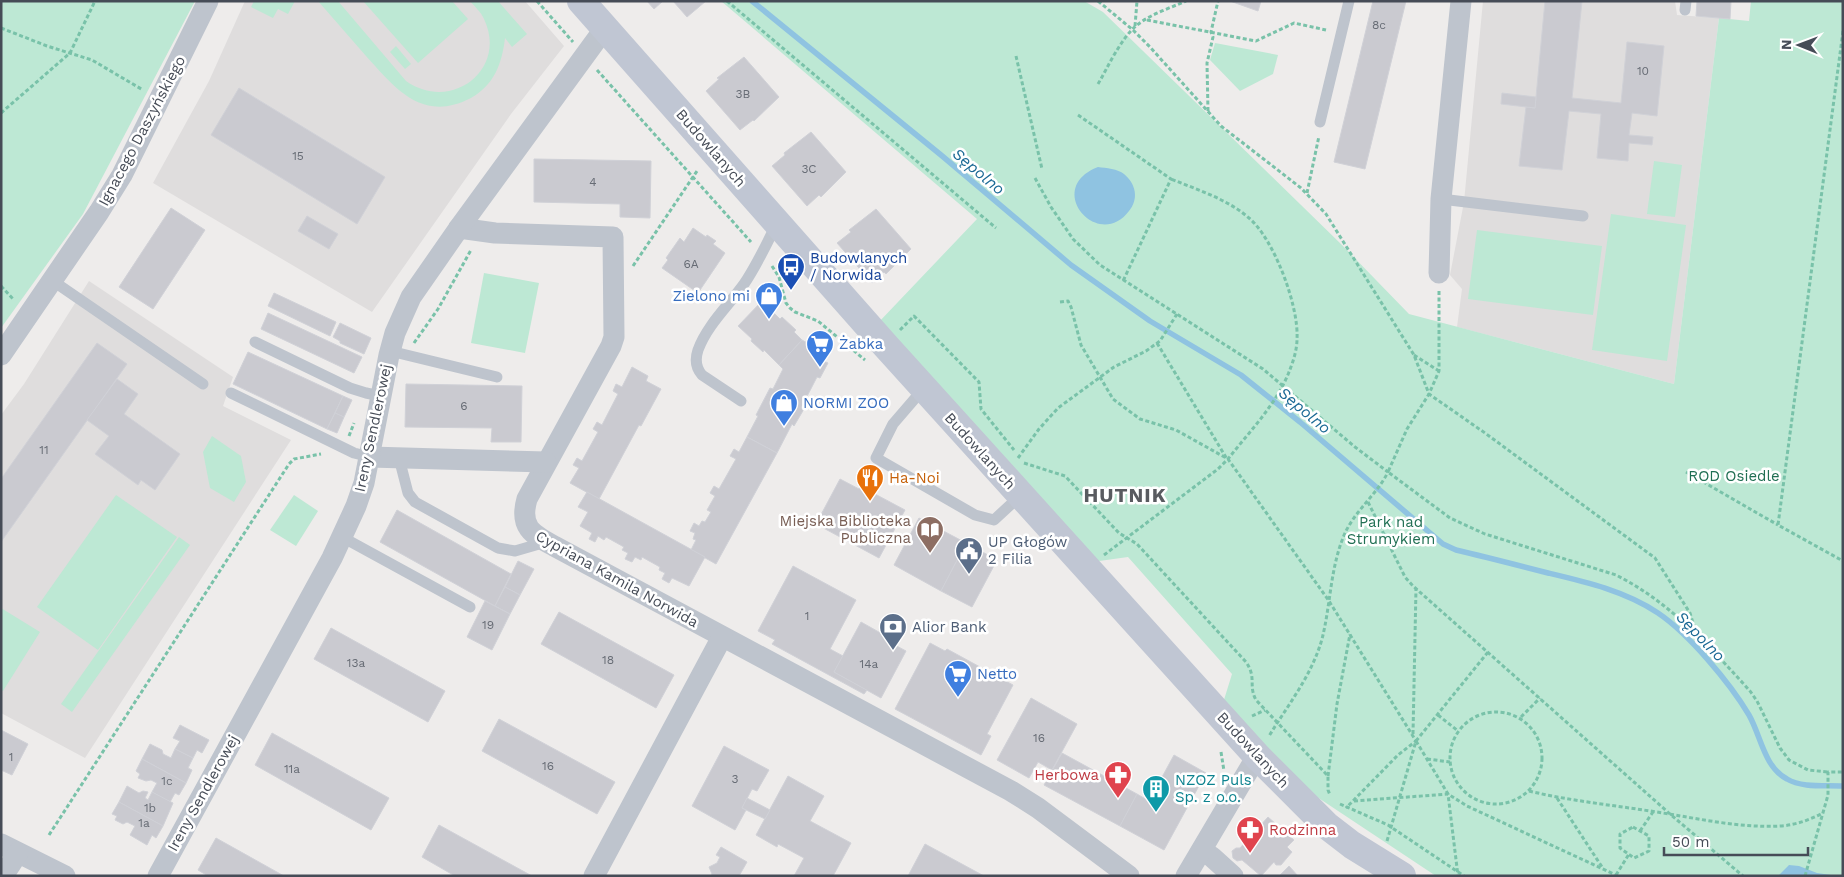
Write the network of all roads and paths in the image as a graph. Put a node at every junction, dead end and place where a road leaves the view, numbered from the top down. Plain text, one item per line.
1 (95, 1) edge
2 (208, 1) edge
3 (537, 1) edge
4 (581, 1) edge
5 (727, 1) edge
6 (1098, 1) edge
7 (1137, 1) edge
8 (1186, 1) edge
9 (1218, 1) edge
10 (1349, 1) edge
11 (1461, 1) edge
12 (1147, 20) junction
13 (1, 28) edge
14 (605, 28) junction
15 (1134, 28) junction
16 (1843, 31) edge
17 (1211, 32) junction
18 (1342, 34) junction
19 (70, 53) junction
20 (585, 56) junction
21 (1016, 56) dead end
22 (1098, 84) dead end
23 (147, 85) dead end
24 (144, 90) junction
25 (140, 98) dead end
26 (1208, 111) junction
27 (1, 113) edge
28 (1078, 116) dead end
29 (1320, 122) joint
30 (1042, 169) dead end
31 (697, 171) dead end
32 (1035, 178) dead end
33 (1171, 179) junction
34 (1307, 194) junction
35 (1441, 199) junction
36 (1583, 216) dead end
37 (777, 223) junction
38 (459, 228) junction
39 (996, 228) dead end
40 (630, 271) dead end
41 (1439, 273) joint
42 (53, 281) junction
43 (1123, 281) junction
44 (1, 286) edge
45 (20, 294) dead end
46 (1060, 302) dead end
47 (1177, 314) junction
48 (914, 316) dead end
49 (256, 342) dead end
50 (1159, 342) junction
51 (390, 351) junction
52 (1, 355) edge
53 (1414, 355) junction
54 (1439, 371) junction
55 (497, 377) dead end
56 (1098, 377) junction
57 (203, 384) dead end
58 (1283, 386) junction
59 (924, 388) junction
60 (231, 393) dead end
61 (1429, 394) junction
62 (381, 396) junction
63 (741, 401) dead end
64 (370, 457) junction
65 (1019, 457) junction
66 (399, 458) junction
67 (1228, 459) junction
68 (1016, 461) dead end
69 (546, 462) junction
70 (1388, 472) junction
71 (1686, 472) dead end
72 (1021, 495) junction
73 (1368, 502) junction
74 (1778, 525) junction
75 (342, 537) junction
76 (1127, 538) junction
77 (546, 542) junction
78 (1103, 556) dead end
79 (1843, 561) edge
80 (1416, 588) junction
81 (1329, 602) junction
82 (470, 607) dead end
83 (1350, 634) junction
84 (1698, 636) junction
85 (722, 637) junction
86 (1488, 652) junction
87 (1540, 698) junction
88 (1265, 710) junction
89 (1438, 715) junction
90 (1521, 717) junction
91 (1277, 723) junction
92 (1458, 731) junction
93 (1236, 732) junction
94 (1413, 734) junction
95 (1416, 741) junction
96 (1261, 749) junction
97 (1427, 759) junction
98 (1450, 762) junction
99 (1828, 772) junction
100 (1843, 772) edge
101 (1328, 776) junction
102 (1223, 777) dead end
103 (1529, 791) junction
104 (1448, 794) junction
105 (1331, 796) dead end
106 (1399, 797) junction
107 (1470, 797) junction
108 (1557, 798) junction
109 (1354, 801) junction
110 (1338, 803) dead end
111 (1467, 806) junction
112 (1346, 808) junction
113 (1342, 812) dead end
114 (1652, 812) junction
115 (1823, 813) junction
116 (1670, 814) junction
117 (1391, 827) junction
118 (1640, 831) junction
119 (9, 848) edge
120 (1385, 849) dead end
121 (1202, 850) junction
122 (1629, 854) junction
123 (1602, 868) junction
124 (1457, 871) junction
125 (1617, 875) edge
126 (3, 876) edge
127 (65, 876) edge
128 (158, 876) edge
129 (594, 876) edge
130 (1129, 876) edge
131 (1186, 876) edge
132 (1234, 876) edge
133 (1402, 876) edge
134 (1458, 876) edge
135 (1464, 876) edge
136 (1743, 876) edge
137 (1805, 876) edge

1 - 19 path
2 - 42 street, Ignacego Daszyńskiego
3 - 20 path
4 - 14 street, Budowlanych
5 - 39 path
6 - 15 path
7 - 15 path
8 - 12 path
9 - 17 path
10 - 18 lane
11 - 35 street
12 - 15 path
12 - 17 path
13 - 19 path
14 - 20 street, Ireny Sendlerowej
14 - 37 street, Budowlanych
15 - 22 path
15 - 26 path
16 - 74 path
17 - 18 path
17 - 26 path
18 - 29 lane
19 - 24 path
19 - 27 path
20 - 38 street, Ireny Sendlerowej
21 - 30 path
23 - 24 path
24 - 25 path
26 - 34 path
28 - 33 path
29 - 34 path
31 - 40 path
32 - 43 path
33 - 43 path
33 - 58 path
34 - 53 path
35 - 36 lane
35 - 41 street
37 - 59 street, Budowlanych
37 - 63 lane
38 - 51 street, Ireny Sendlerowej
38 - 69 street, Cypriana Kamila Norwida
41 - 54 path
42 - 52 street, Ignacego Daszyńskiego
42 - 57 lane
43 - 47 path
44 - 45 path
46 - 56 path
47 - 50 path
47 - 58 path
48 - 65 path
49 - 62 lane
50 - 56 path
50 - 67 path
51 - 55 lane
51 - 62 street, Ireny Sendlerowej
53 - 54 path
53 - 61 path
54 - 61 path
56 - 65 path
56 - 67 path
58 - 67 path
58 - 70 path
59 - 72 street, Budowlanych
59 - 72 lane
60 - 64 lane
61 - 70 path
61 - 84 path
62 - 64 street, Ireny Sendlerowej
64 - 66 street
64 - 75 street, Ireny Sendlerowej
65 - 68 path
65 - 76 path
66 - 69 street
66 - 77 lane
67 - 76 path
67 - 81 path
69 - 77 street, Cypriana Kamila Norwida
70 - 73 path
70 - 84 path
71 - 74 path
72 - 93 street, Budowlanych
73 - 80 path
73 - 81 path
74 - 79 path
75 - 82 lane
75 - 128 street, Ireny Sendlerowej
76 - 78 path
76 - 88 path
77 - 85 street, Cypriana Kamila Norwida
80 - 86 path
80 - 94 path
81 - 83 path
81 - 91 path
83 - 94 path
83 - 101 path
84 - 99 path
85 - 129 street
85 - 130 street, Cypriana Kamila Norwida
86 - 87 path
86 - 89 path
87 - 90 path
87 - 116 path
88 - 91 path
88 - 93 path
89 - 92 path
89 - 95 path
90 - 92 path
90 - 103 path
91 - 96 path
91 - 101 path
92 - 98 path
93 - 96 street, Budowlanych
93 - 102 path
94 - 95 path
95 - 97 path
95 - 106 path
95 - 109 path
96 - 121 street
96 - 133 street, Budowlanych
97 - 98 path
97 - 104 path
98 - 107 path
99 - 100 path
99 - 115 path
101 - 105 path
103 - 107 path
103 - 108 path
104 - 106 path
104 - 111 path
104 - 124 path
106 - 109 path
106 - 117 path
107 - 111 path
108 - 114 path
108 - 123 path
109 - 112 path
110 - 112 path
111 - 123 path
112 - 113 path
112 - 117 path
114 - 116 path
114 - 118 path
115 - 116 path
115 - 137 path
116 - 136 path
117 - 120 path
117 - 124 path
118 - 122 path
118 - 122 path
119 - 126 street
119 - 127 street
121 - 131 street
121 - 132 street
122 - 125 path
123 - 125 path
124 - 134 path
124 - 135 path

